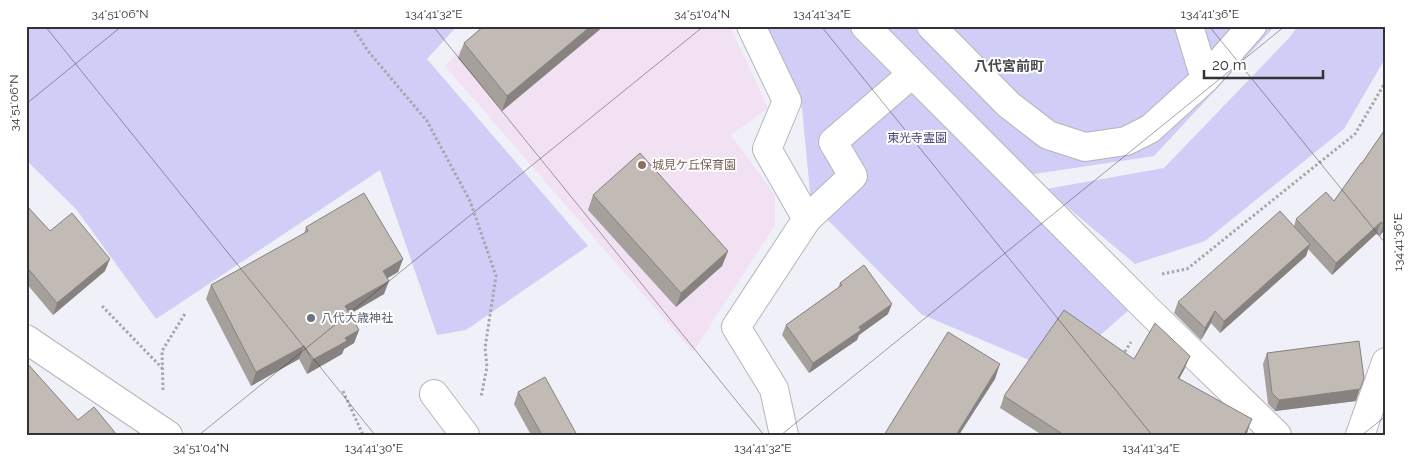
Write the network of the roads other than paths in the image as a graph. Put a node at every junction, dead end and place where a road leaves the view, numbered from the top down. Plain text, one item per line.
1 (751, 26) edge
2 (865, 26) edge
3 (931, 26) edge
4 (1189, 26) edge
5 (1252, 26) edge
6 (912, 74) junction
7 (1205, 79) junction
8 (807, 219) junction
9 (26, 339) edge
10 (1386, 362) edge
11 (434, 394) dead end
12 (167, 434) edge
13 (465, 435) edge
14 (784, 435) edge
15 (1277, 435) edge
16 (1360, 435) edge

1 - 8 street
2 - 6 street
3 - 7 street
4 - 7 street
5 - 7 street
6 - 8 street
6 - 15 street
8 - 14 street
9 - 12 street
10 - 16 street
11 - 13 street

